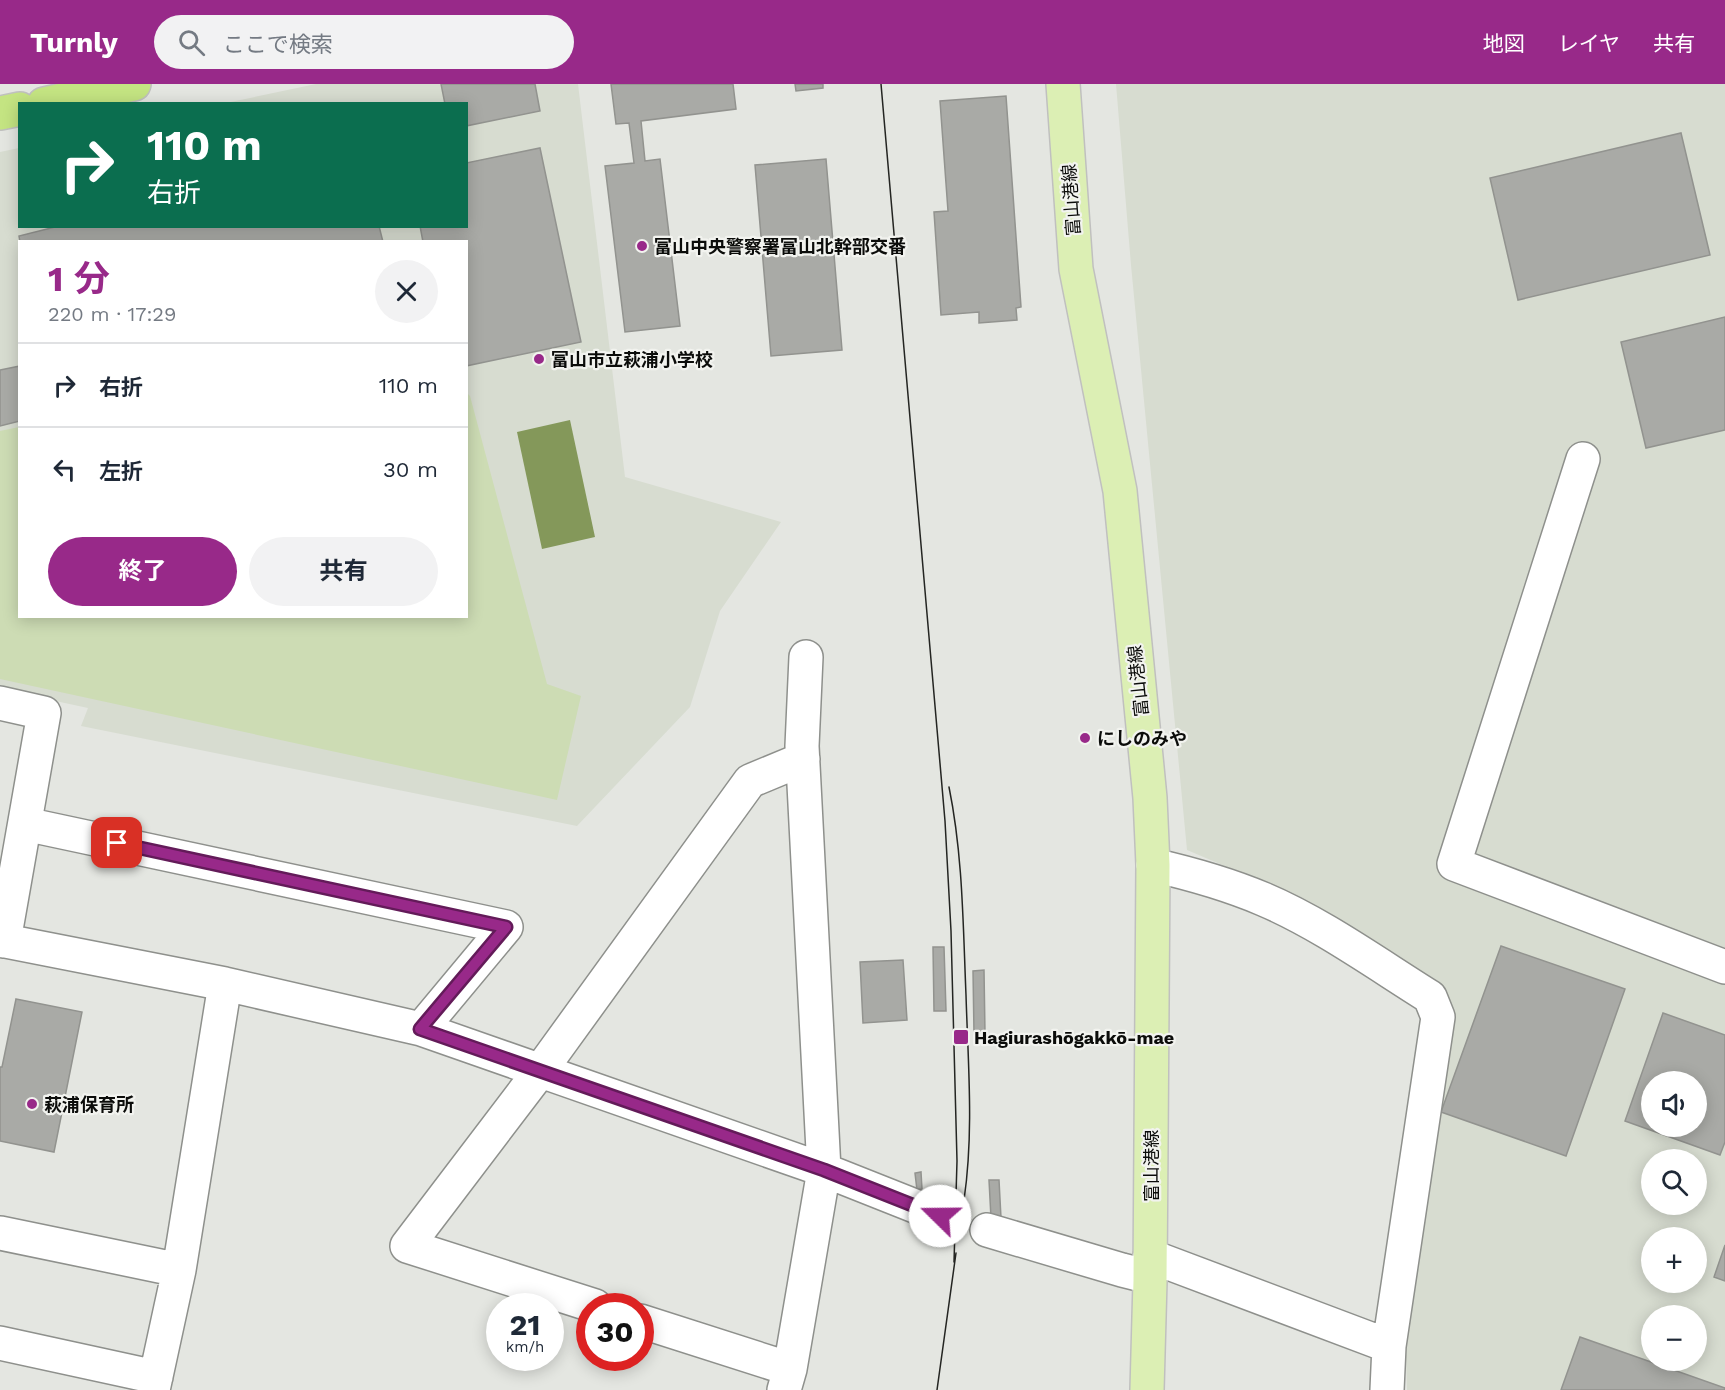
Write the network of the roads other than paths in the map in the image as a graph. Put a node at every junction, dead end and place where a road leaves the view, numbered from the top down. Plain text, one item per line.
1 (134, 84) edge
2 (1063, 84) edge
3 (53, 102) edge
4 (18, 109) edge
5 (0, 113) edge
6 (1583, 459) dead end
7 (806, 657) dead end
8 (0, 703) edge
9 (803, 759) junction
10 (25, 824) junction
11 (1153, 865) junction
12 (2, 940) edge
13 (1725, 967) edge
14 (225, 984) junction
15 (420, 1029) junction
16 (540, 1071) junction
17 (824, 1170) junction
18 (940, 1216) dead end
19 (987, 1230) dead end
20 (0, 1233) edge
21 (1150, 1266) junction
22 (179, 1270) junction
23 (576, 1300) edge
24 (654, 1327) edge
25 (0, 1343) edge
26 (1389, 1346) junction
27 (787, 1380) edge
28 (154, 1384) edge
29 (1147, 1390) edge
30 (1386, 1390) edge

1 - 3 highway
2 - 11 main road, 富山港線
4 - 5 highway
6 - 13 street
7 - 9 street
8 - 10 street
9 - 16 street
9 - 17 street
10 - 12 street
10 - 15 street
11 - 21 main road, 富山港線
11 - 26 street
12 - 14 street
14 - 15 street
14 - 22 street
15 - 16 street
16 - 17 street
16 - 23 street
17 - 18 street
17 - 27 street
19 - 21 street
20 - 22 street
21 - 26 street
21 - 29 main road, 富山港線
22 - 28 street
24 - 27 street
25 - 28 street
26 - 30 street

